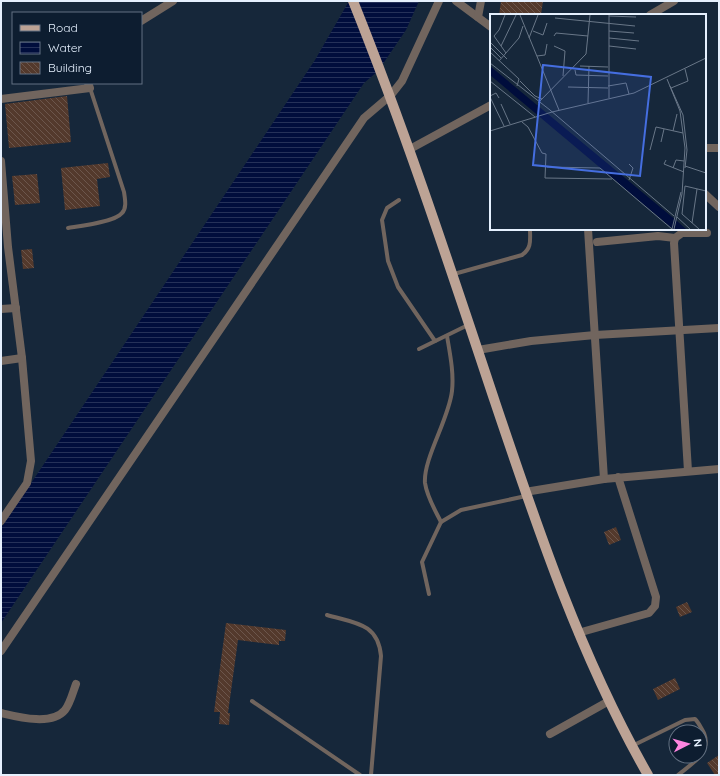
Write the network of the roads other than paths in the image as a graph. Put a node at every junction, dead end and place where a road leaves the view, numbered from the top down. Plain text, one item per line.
1 (173, 1) edge
2 (353, 1) edge
3 (438, 1) edge
4 (456, 1) edge
5 (481, 1) edge
6 (674, 1) edge
7 (652, 14) edge
8 (478, 17) junction
9 (142, 20) edge
10 (490, 26) edge
11 (89, 86) edge
12 (391, 95) junction
13 (1, 99) edge
14 (490, 106) edge
15 (706, 148) edge
16 (719, 148) edge
17 (410, 149) junction
18 (1, 161) edge
19 (706, 195) edge
20 (399, 200) dead end
21 (719, 207) edge
22 (68, 228) dead end
23 (530, 230) edge
24 (588, 230) edge
25 (707, 233) dead end
26 (675, 238) junction
27 (597, 242) dead end
28 (5, 247) edge
29 (451, 275) junction
30 (16, 308) junction
31 (1, 309) edge
32 (469, 324) junction
33 (719, 328) edge
34 (678, 331) junction
35 (595, 335) junction
36 (447, 336) junction
37 (435, 341) junction
38 (419, 349) dead end
39 (478, 350) junction
40 (22, 358) junction
41 (1, 361) edge
42 (719, 469) edge
43 (688, 471) junction
44 (618, 477) junction
45 (604, 479) junction
46 (525, 494) junction
47 (1, 521) edge
48 (442, 522) junction
49 (428, 594) dead end
50 (327, 615) dead end
51 (578, 633) junction
52 (1, 651) edge
53 (76, 684) dead end
54 (252, 701) dead end
55 (609, 701) junction
56 (1, 713) edge
57 (550, 734) dead end
58 (632, 746) junction
59 (360, 775) edge
60 (370, 775) edge
61 (648, 775) edge
62 (678, 775) edge

1 - 9 street
2 - 12 main road
3 - 12 street
4 - 8 street
5 - 8 street
6 - 7 street
8 - 10 street
11 - 13 street
11 - 22 lane
12 - 17 main road
12 - 52 street
14 - 17 street
15 - 16 street
17 - 29 main road
18 - 28 street
19 - 21 street
20 - 37 lane
23 - 29 lane
24 - 35 street
25 - 26 street
26 - 27 street
26 - 34 street
28 - 30 street
29 - 32 main road
30 - 31 street
30 - 40 street
32 - 36 lane
32 - 39 main road
33 - 34 street
34 - 35 street
34 - 43 street
35 - 39 street
35 - 45 street
36 - 37 lane
36 - 48 lane
37 - 38 lane
39 - 46 main road
40 - 41 street
40 - 47 street
42 - 43 street
43 - 44 street
44 - 45 street
44 - 51 street
45 - 46 street
46 - 48 lane
46 - 51 main road
48 - 49 lane
50 - 60 lane
51 - 55 main road
53 - 56 street
54 - 59 lane
55 - 57 street
55 - 58 main road
58 - 61 main road
58 - 62 lane

